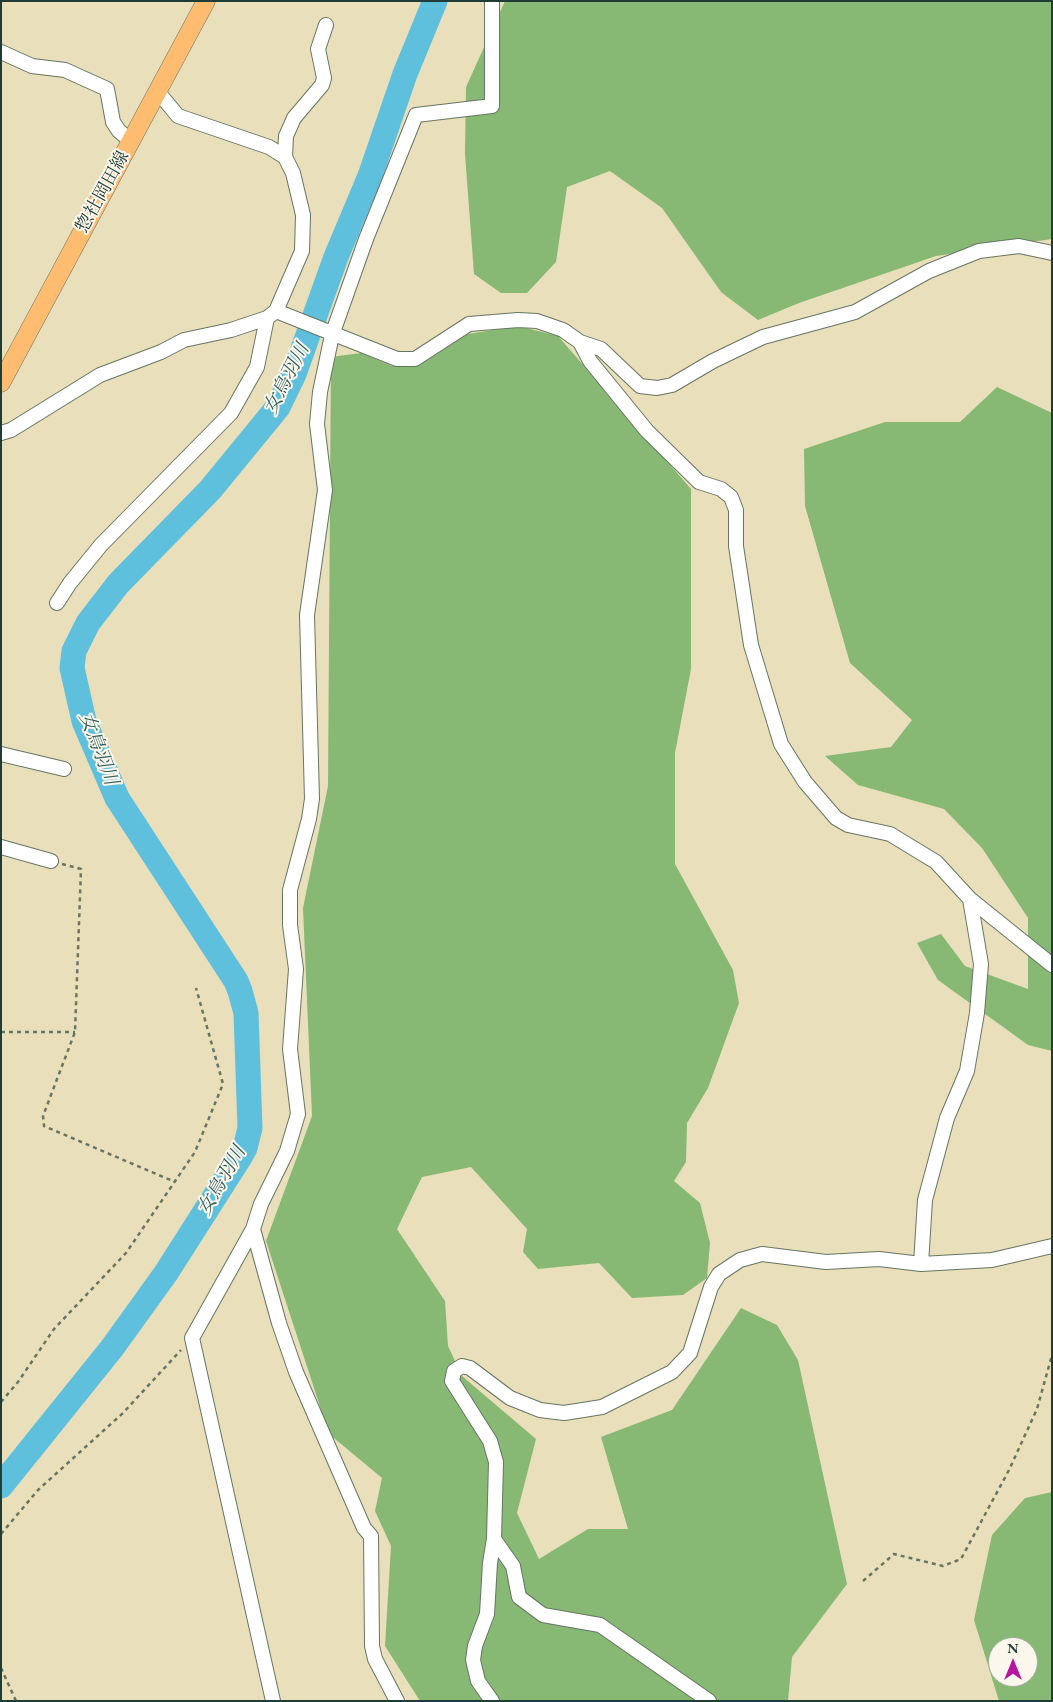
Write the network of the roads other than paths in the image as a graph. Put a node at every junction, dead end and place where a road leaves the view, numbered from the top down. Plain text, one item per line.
1 (206, 1) edge
2 (492, 1) edge
3 (326, 25) dead end
4 (1, 52) edge
5 (158, 92) junction
6 (131, 140) junction
7 (285, 157) junction
8 (1052, 253) edge
9 (275, 314) junction
10 (329, 334) junction
11 (580, 342) junction
12 (1, 383) edge
13 (1, 433) edge
14 (57, 603) dead end
15 (1, 754) edge
16 (64, 769) dead end
17 (1, 847) edge
18 (51, 861) road end
19 (970, 900) junction
20 (1052, 965) edge
21 (253, 1229) junction
22 (1052, 1246) edge
23 (922, 1264) junction
24 (494, 1539) junction
25 (273, 1701) edge
26 (397, 1701) edge
27 (492, 1701) edge
28 (709, 1701) edge

1 - 5 main road, 惣社岡田線
2 - 10 street
3 - 7 street
4 - 6 street
5 - 6 main road, 惣社岡田線
5 - 7 street
6 - 12 main road, 惣社岡田線
7 - 9 street
8 - 11 street
9 - 10 street
9 - 13 street
9 - 14 street
10 - 11 street
10 - 21 street
11 - 19 street
15 - 16 street
17 - 18 street
19 - 20 street
19 - 23 street
21 - 25 street
21 - 26 street
22 - 23 street
23 - 24 street
24 - 27 street
24 - 28 street

